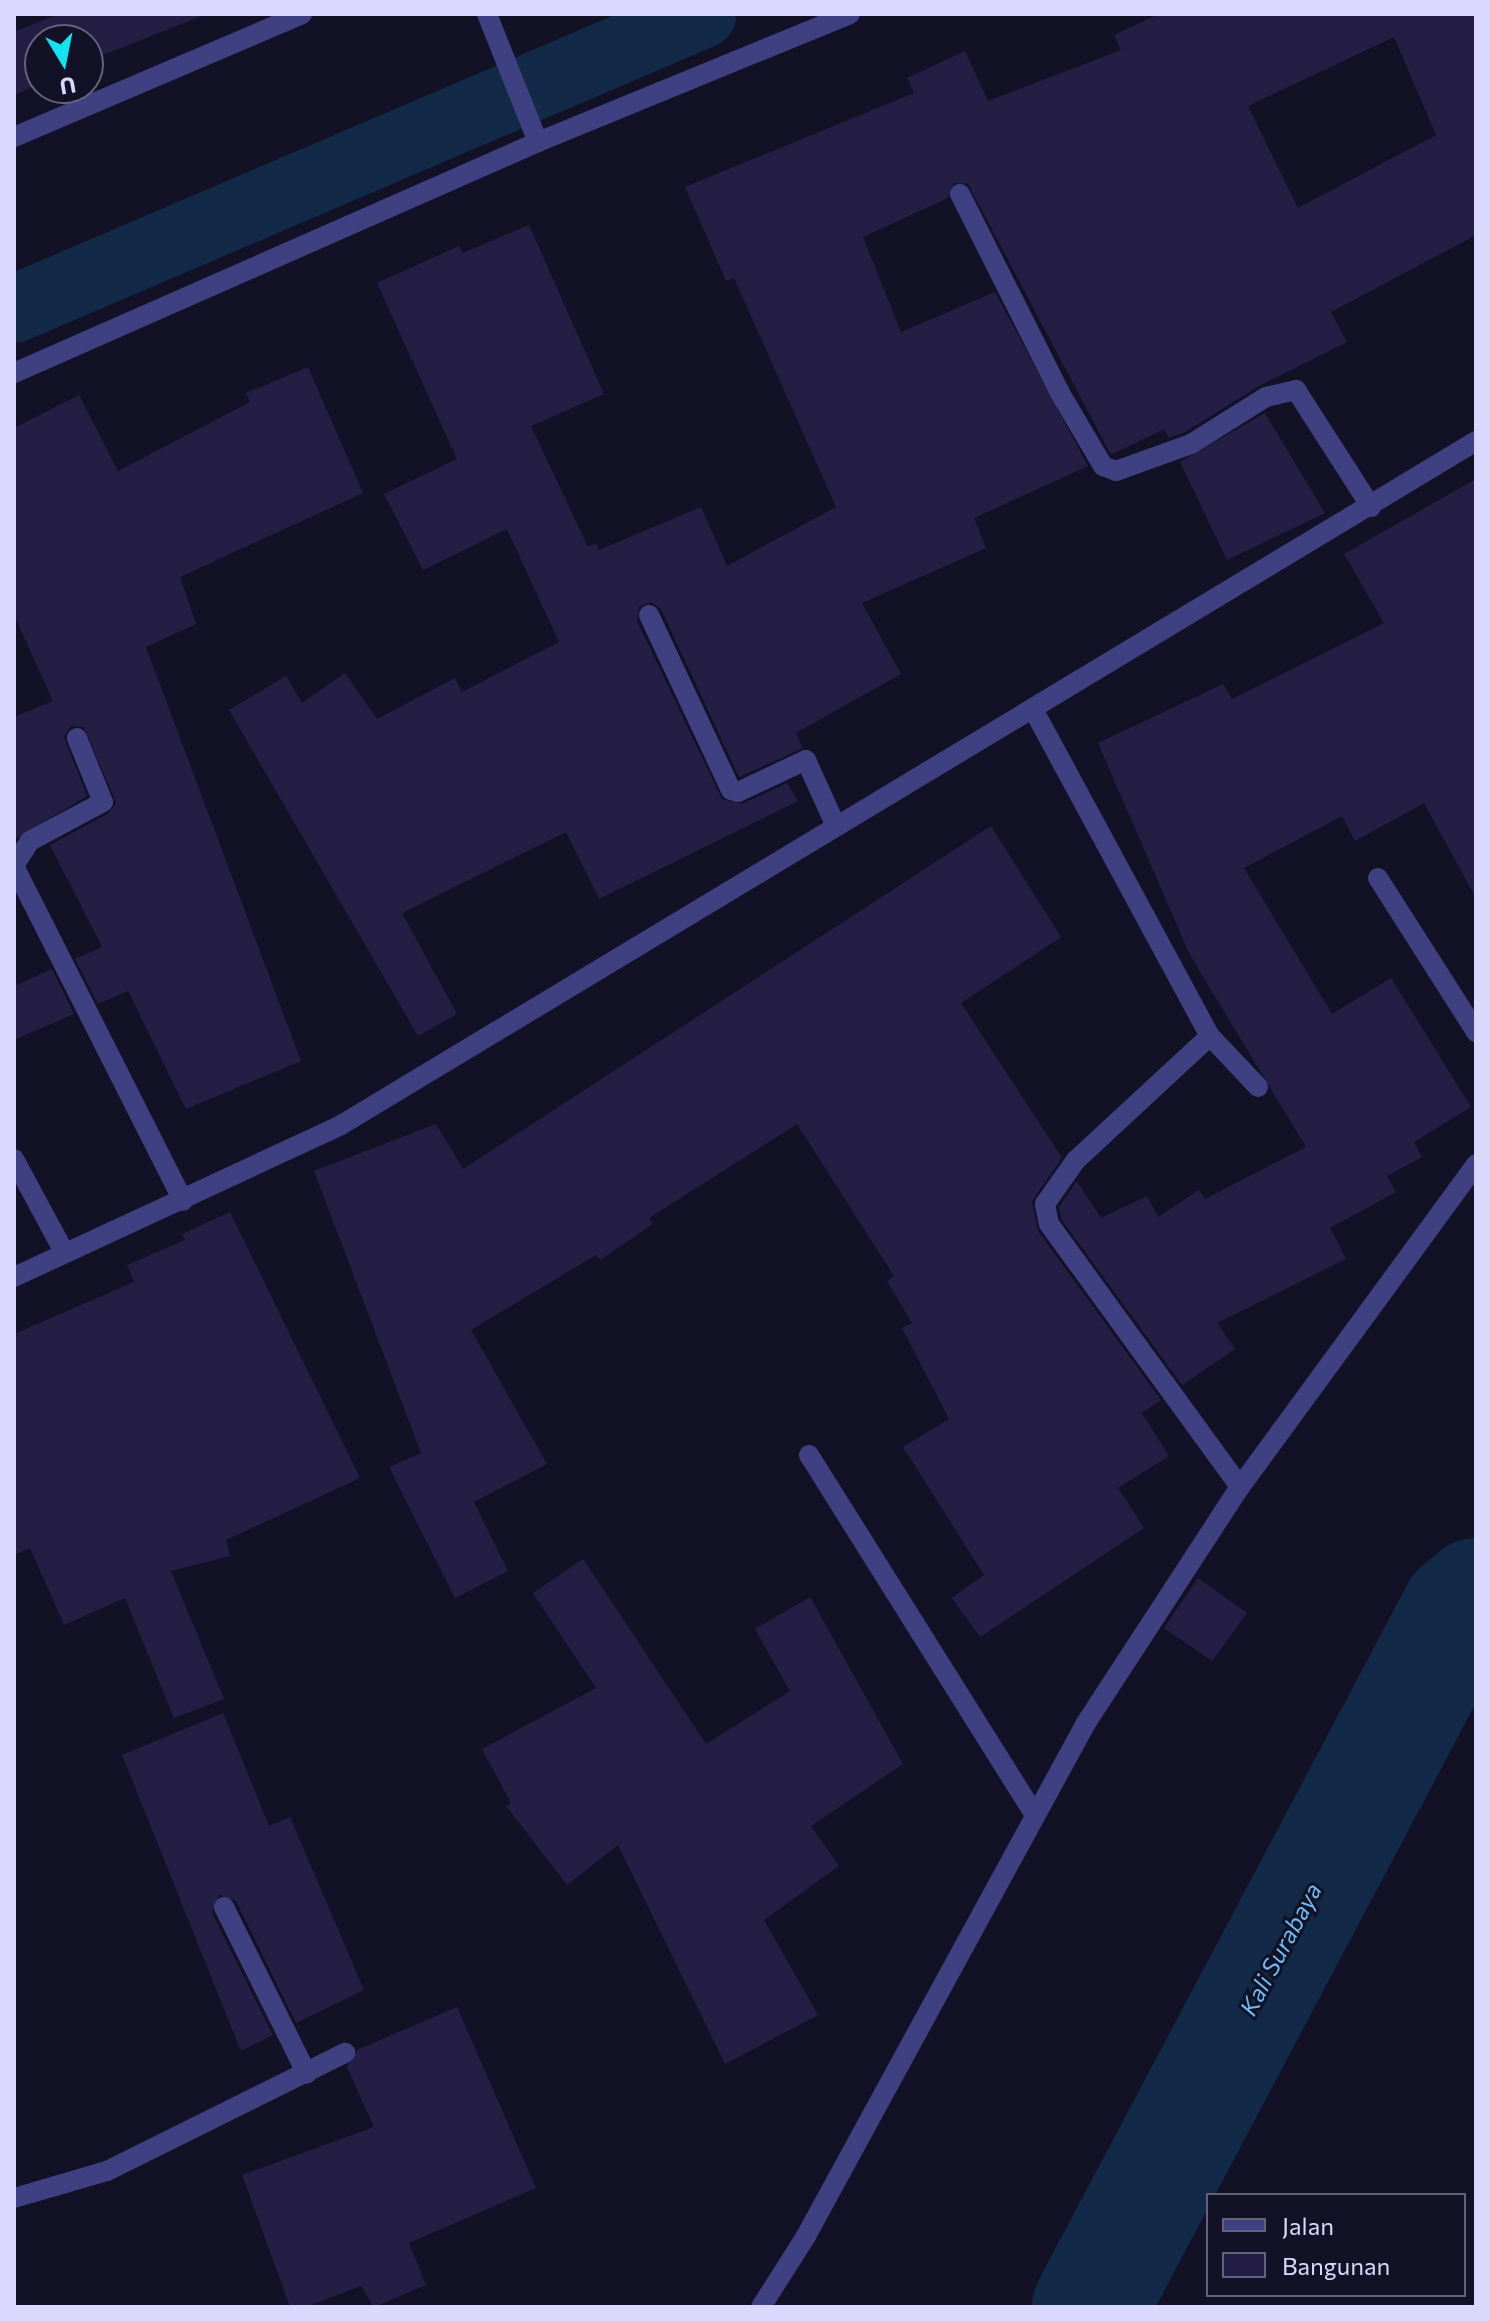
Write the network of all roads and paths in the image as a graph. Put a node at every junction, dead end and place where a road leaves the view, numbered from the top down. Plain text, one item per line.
1 (302, 14) edge
2 (487, 14) edge
3 (850, 14) edge
4 (535, 134) junction
5 (14, 137) edge
6 (960, 194) dead end
7 (14, 373) edge
8 (1476, 441) edge
9 (1371, 507) junction
10 (649, 615) dead end
11 (1033, 709) junction
12 (77, 738) dead end
13 (836, 826) junction
14 (1378, 878) dead end
15 (1476, 1032) edge
16 (1210, 1036) junction
17 (1258, 1087) dead end
18 (14, 1159) edge
19 (1476, 1164) edge
20 (183, 1201) junction
21 (64, 1252) junction
22 (14, 1277) edge
23 (809, 1455) dead end
24 (1240, 1487) junction
25 (1035, 1815) junction
26 (224, 1907) dead end
27 (345, 2053) dead end
28 (307, 2074) junction
29 (14, 2198) edge
30 (761, 2307) edge

1 - 5 street
2 - 4 street
3 - 4 street
4 - 7 street
6 - 9 street
8 - 9 street
9 - 11 street
10 - 13 street
11 - 13 street
11 - 16 street
12 - 20 street
13 - 20 street
14 - 15 street
16 - 17 street
16 - 24 street
18 - 21 street
19 - 24 street
20 - 21 street
21 - 22 street
23 - 25 street
24 - 25 street
25 - 30 street
26 - 28 street
27 - 28 street
28 - 29 street

